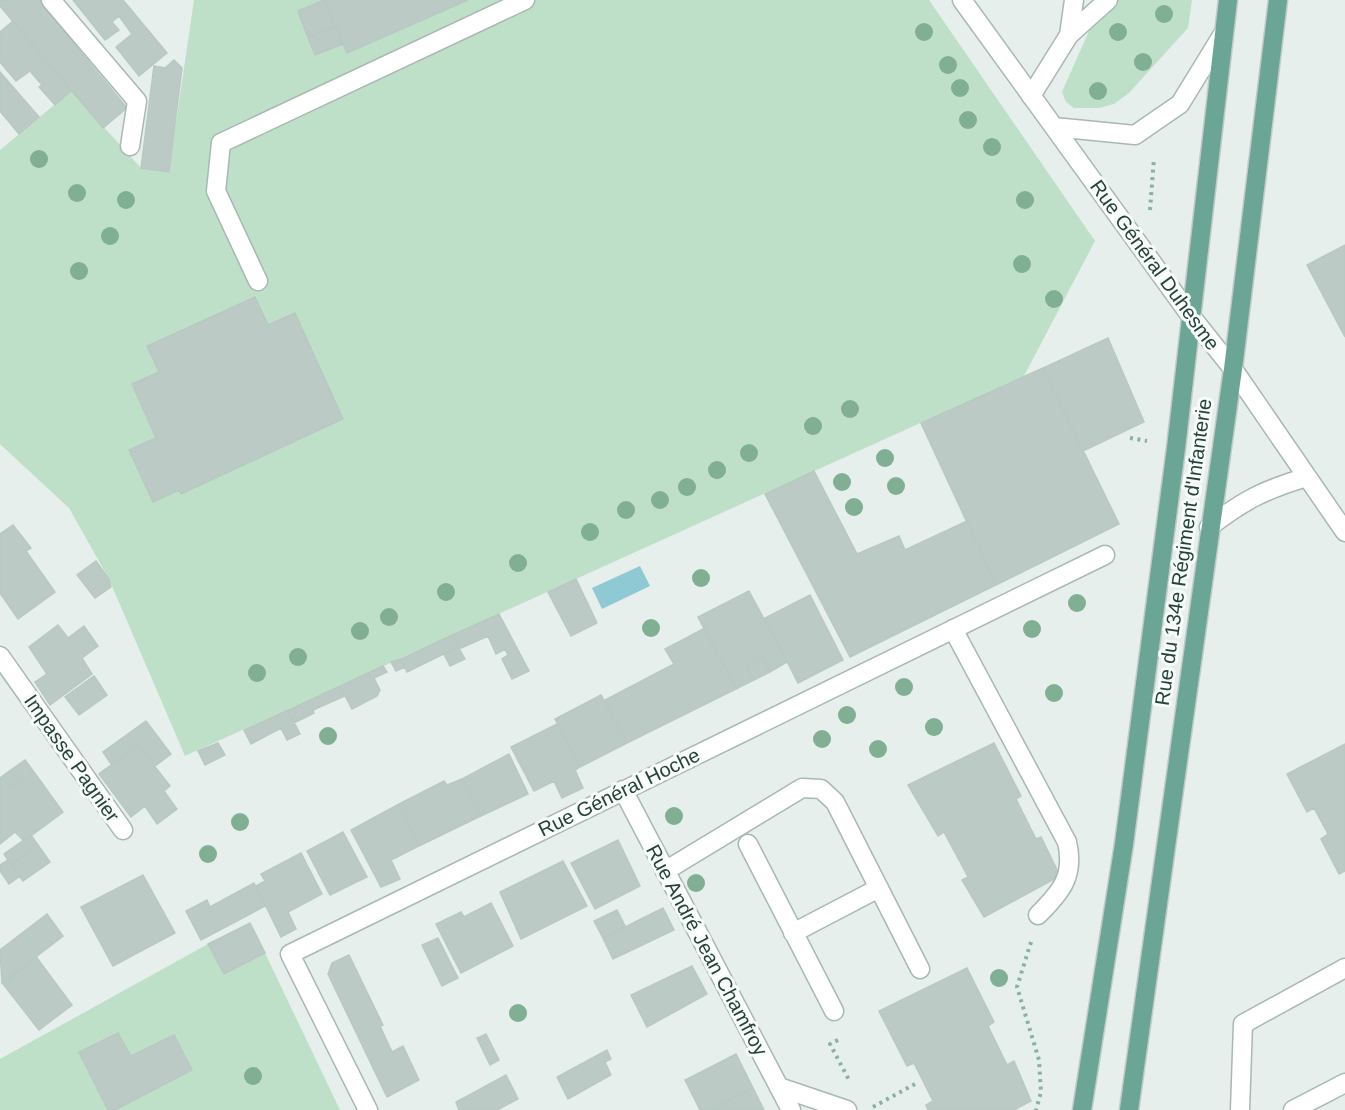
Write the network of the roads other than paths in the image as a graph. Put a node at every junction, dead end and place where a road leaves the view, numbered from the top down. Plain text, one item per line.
1 (51, 0) edge
2 (525, 0) edge
3 (962, 0) edge
4 (1074, 0) edge
5 (1108, 0) edge
6 (1228, 0) edge
7 (1278, 0) edge
8 (1223, 34) junction
9 (1069, 35) junction
10 (1031, 96) junction
11 (1054, 127) junction
12 (130, 146) dead end
13 (258, 281) dead end
14 (1190, 315) junction
15 (1233, 369) junction
16 (1307, 477) junction
17 (1209, 527) junction
18 (1345, 532) edge
19 (1105, 555) dead end
20 (953, 629) junction
21 (0, 656) edge
22 (622, 790) junction
23 (123, 830) dead end
24 (748, 844) dead end
25 (665, 871) junction
26 (879, 888) junction
27 (1038, 915) road end
28 (793, 933) junction
29 (1345, 968) edge
30 (920, 969) dead end
31 (834, 1011) dead end
32 (1345, 1083) edge
33 (779, 1087) junction
34 (368, 1110) edge
35 (791, 1110) edge
36 (847, 1110) edge
37 (1082, 1110) edge
38 (1129, 1110) edge
39 (1240, 1110) edge
40 (1293, 1110) edge

1 - 12 street
2 - 13 street
3 - 10 street, Rue Général Duhesme
4 - 9 street
5 - 9 street
6 - 8 main road, Rue du 134e Régiment d'Infanterie
7 - 15 main road, Rue du 134e Régiment d'Infanterie
8 - 11 street
8 - 14 main road, Rue du 134e Régiment d'Infanterie
9 - 10 street
10 - 11 street, Rue Général Duhesme
11 - 14 street, Rue Général Duhesme
14 - 15 street, Rue Général Duhesme
14 - 37 main road, Rue du 134e Régiment d'Infanterie
15 - 16 street, Rue Général Duhesme
15 - 17 main road, Rue du 134e Régiment d'Infanterie
16 - 17 street
16 - 18 street, Rue Général Duhesme
17 - 38 main road, Rue du 134e Régiment d'Infanterie
19 - 20 street, Rue Général Hoche
20 - 22 street, Rue Général Hoche
20 - 27 street
21 - 23 street, Impasse Pagnier
22 - 25 street, Rue André Jean Chamfroy
22 - 34 street, Rue Général Hoche
24 - 28 street
25 - 26 street
25 - 33 street, Rue André Jean Chamfroy
26 - 28 street
26 - 30 street
28 - 31 street
29 - 39 street
32 - 40 street
33 - 35 street, Rue André Jean Chamfroy
33 - 36 street

